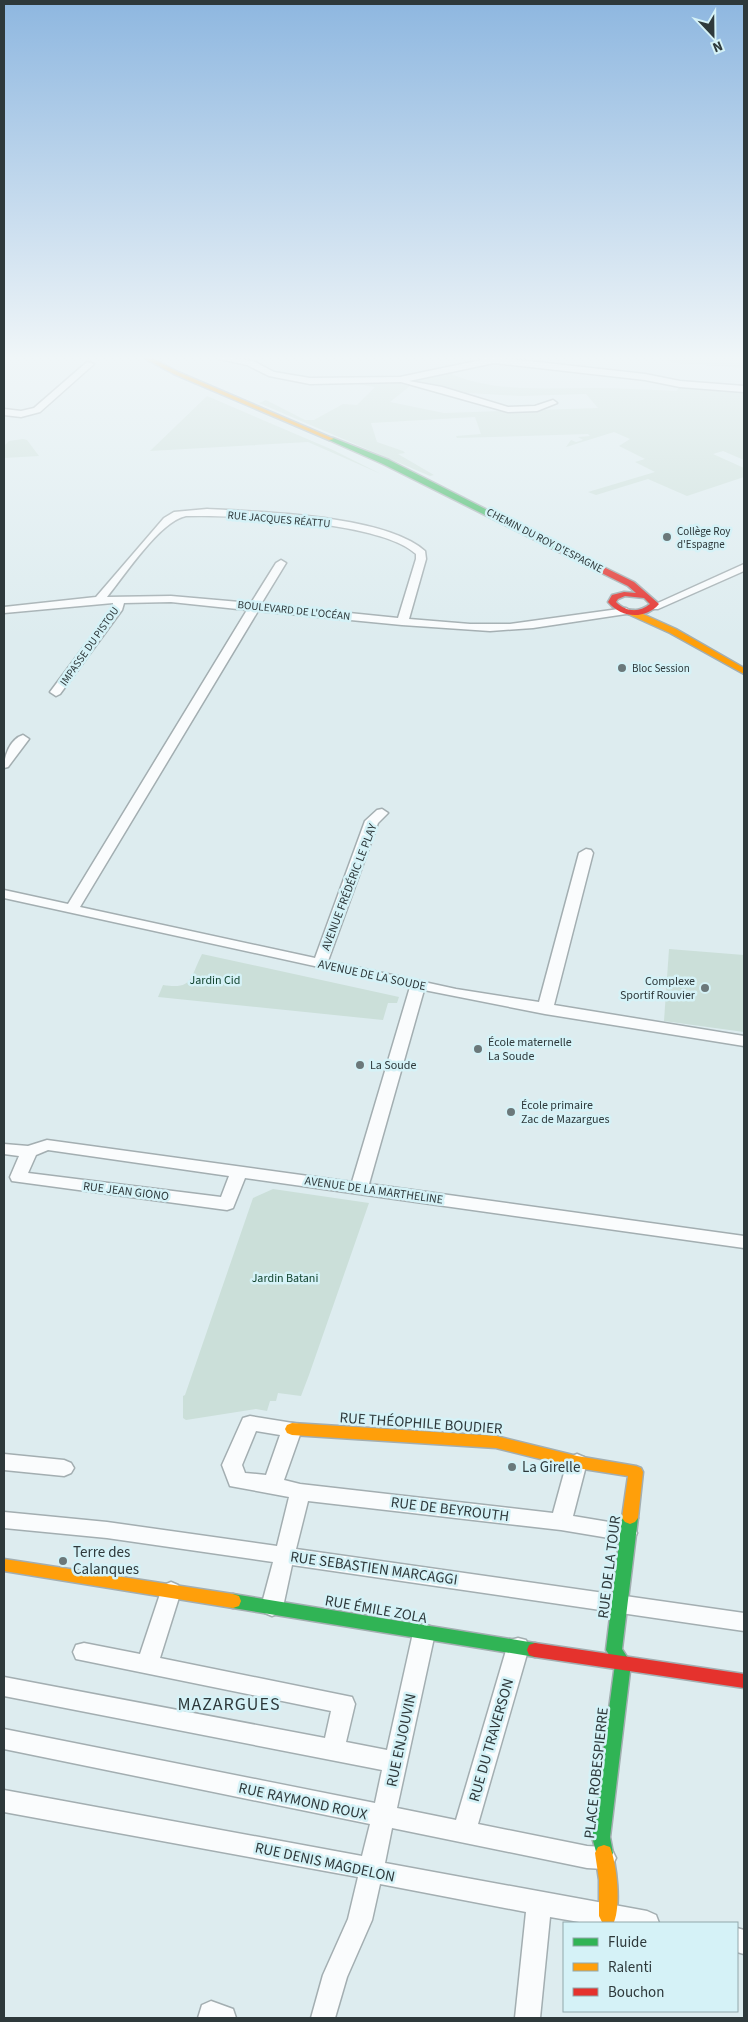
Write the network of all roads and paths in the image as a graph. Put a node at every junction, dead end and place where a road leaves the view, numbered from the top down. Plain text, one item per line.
1 (338, 450) edge
2 (356, 450) edge
3 (402, 470) junction
4 (389, 473) junction
5 (281, 563) dead end
6 (744, 567) edge
7 (682, 594) junction
8 (645, 596) junction
9 (119, 598) junction
10 (99, 600) junction
11 (616, 600) junction
12 (256, 607) junction
13 (653, 607) junction
14 (4, 610) edge
15 (629, 612) junction
16 (584, 615) junction
17 (402, 622) junction
18 (673, 631) junction
19 (744, 671) edge
20 (56, 692) dead end
21 (23, 740) dead end
22 (4, 764) edge
23 (382, 813) dead end
24 (586, 854) dead end
25 (4, 894) edge
26 (72, 909) junction
27 (320, 964) junction
28 (418, 985) junction
29 (545, 1009) junction
30 (744, 1040) edge
31 (4, 1149) edge
32 (28, 1151) junction
33 (239, 1171) junction
34 (358, 1188) junction
35 (744, 1242) edge
36 (292, 1429) junction
37 (4, 1462) edge
38 (577, 1462) junction
39 (64, 1468) dead end
40 (636, 1472) joint
41 (273, 1484) junction
42 (300, 1492) junction
43 (4, 1520) edge
44 (561, 1522) junction
45 (627, 1533) junction
46 (286, 1556) junction
47 (4, 1565) edge
48 (171, 1591) junction
49 (619, 1603) junction
50 (272, 1606) junction
51 (744, 1622) edge
52 (424, 1633) junction
53 (518, 1648) junction
54 (84, 1652) dead end
55 (624, 1663) junction
56 (147, 1665) junction
57 (744, 1681) edge
58 (4, 1687) edge
59 (4, 1739) edge
60 (333, 1750) junction
61 (396, 1762) junction
62 (4, 1801) edge
63 (384, 1817) junction
64 (464, 1833) junction
65 (604, 1858) junction
66 (372, 1870) junction
67 (539, 1904) junction
68 (608, 1916) junction
69 (641, 1922) edge
70 (210, 2018) edge
71 (224, 2018) edge
72 (323, 2018) edge
73 (527, 2018) edge

1 - 4 street, CHEMIN DU ROY D'ESPAGNE
2 - 3 street, CHEMIN DU ROY D'ESPAGNE
3 - 4 street
3 - 8 street, CHEMIN DU ROY D'ESPAGNE
4 - 11 street, CHEMIN DU ROY D'ESPAGNE
5 - 12 street
6 - 7 street
7 - 8 street
7 - 13 street
8 - 11 street
8 - 13 street
9 - 10 street, BOULEVARD DE L'OCÉAN
9 - 12 street, BOULEVARD DE L'OCÉAN
9 - 20 street, IMPASSE DU PISTOU
10 - 14 street, BOULEVARD DE L'OCÉAN
10 - 17 street, RUE JACQUES RÉATTU
11 - 15 street, CHEMIN DU ROY D'ESPAGNE
11 - 16 street, BOULEVARD DE L'OCÉAN
12 - 17 street, BOULEVARD DE L'OCÉAN
12 - 26 street
13 - 15 street
13 - 18 street
15 - 16 street, BOULEVARD DE L'OCÉAN
15 - 18 street
16 - 17 street, BOULEVARD DE L'OCÉAN
18 - 19 street
21 - 22 street
23 - 27 street, AVENUE FRÉDÉRIC LE PLAY
24 - 29 street
25 - 26 street, AVENUE DE LA SOUDE
26 - 27 street, AVENUE DE LA SOUDE
27 - 28 street, AVENUE DE LA SOUDE
28 - 29 street, AVENUE DE LA SOUDE
28 - 34 street
29 - 30 street, AVENUE DE LA SOUDE
31 - 32 street, AVENUE DE LA MARTHELINE
32 - 33 street, AVENUE DE LA MARTHELINE
32 - 33 street, RUE JEAN GIONO
33 - 34 street, AVENUE DE LA MARTHELINE
34 - 35 street, AVENUE DE LA MARTHELINE
36 - 38 street, RUE THÉOPHILE BOUDIER
36 - 41 street
36 - 41 street, RUE DE BEYROUTH
37 - 39 street
38 - 40 street, RUE THÉOPHILE BOUDIER
38 - 44 street
40 - 45 street, RUE DE LA TOUR
41 - 42 street, RUE DE BEYROUTH
42 - 44 street, RUE DE BEYROUTH
42 - 46 street
43 - 46 street, RUE SEBASTIEN MARCAGGI
44 - 45 street, RUE DE BEYROUTH
45 - 49 street, RUE DE LA TOUR
46 - 49 street, RUE SEBASTIEN MARCAGGI
46 - 50 street
47 - 48 street, RUE ÉMILE ZOLA
48 - 50 street, RUE ÉMILE ZOLA
48 - 56 street
49 - 51 street, RUE SEBASTIEN MARCAGGI
49 - 55 street, RUE DE LA TOUR
50 - 52 street, RUE ÉMILE ZOLA
52 - 53 street, RUE ÉMILE ZOLA
52 - 61 street, RUE ENJOUVIN
53 - 55 street, RUE ÉMILE ZOLA
53 - 64 street, RUE DU TRAVERSON
54 - 56 street
55 - 57 street, RUE ÉMILE ZOLA
55 - 65 street, PLACE ROBESPIERRE
56 - 60 street
58 - 60 street
59 - 63 street, RUE RAYMOND ROUX
60 - 61 street
61 - 63 street, RUE ENJOUVIN
62 - 66 street, RUE DENIS MAGDELON
63 - 64 street, RUE RAYMOND ROUX
63 - 66 street, RUE ENJOUVIN
64 - 65 street, RUE RAYMOND ROUX
65 - 68 street, PLACE ROBESPIERRE
66 - 67 street, RUE DENIS MAGDELON
66 - 72 street, RUE ENJOUVIN
67 - 68 street, RUE DENIS MAGDELON
67 - 73 street
68 - 69 street, RUE DENIS MAGDELON
70 - 71 street

